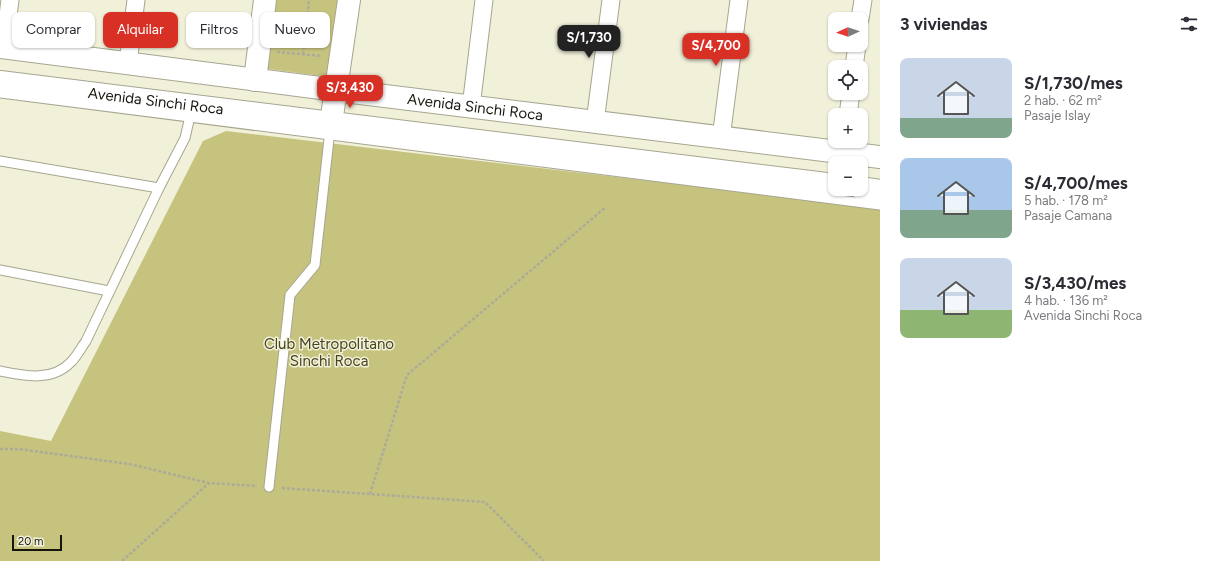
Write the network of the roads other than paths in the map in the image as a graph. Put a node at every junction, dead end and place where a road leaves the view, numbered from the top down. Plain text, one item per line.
1 (10, 0) edge
2 (136, 0) edge
3 (265, 0) edge
4 (349, 0) edge
5 (484, 0) edge
6 (611, 0) edge
7 (739, 0) edge
8 (863, 0) edge
9 (861, 12) edge
10 (2, 47) edge
11 (128, 63) junction
12 (194, 72) junction
13 (255, 80) junction
14 (0, 82) edge
15 (336, 90) junction
16 (0, 94) edge
17 (471, 107) junction
18 (191, 111) junction
19 (595, 122) junction
20 (330, 129) junction
21 (721, 138) junction
22 (828, 146) edge
23 (848, 148) edge
24 (880, 157) edge
25 (0, 161) edge
26 (660, 170) junction
27 (828, 184) edge
28 (160, 188) junction
29 (868, 189) edge
30 (880, 191) edge
31 (880, 205) edge
32 (0, 270) edge
33 (109, 291) junction
34 (0, 371) edge
35 (269, 487) road end

1 - 10 street
2 - 11 street
3 - 13 main road
4 - 15 main road
5 - 17 street
6 - 19 street
7 - 21 street
8 - 9 street
10 - 11 main road, Avenida Sinchi Roca
11 - 12 main road, Avenida Sinchi Roca
12 - 13 main road, Avenida Sinchi Roca
12 - 18 main road
13 - 15 main road, Avenida Sinchi Roca
14 - 18 main road, Avenida Sinchi Roca
15 - 17 main road, Avenida Sinchi Roca
15 - 20 main road
16 - 18 lane
17 - 19 main road, Avenida Sinchi Roca
18 - 20 main road, Avenida Sinchi Roca
18 - 28 lane
19 - 21 main road, Avenida Sinchi Roca
20 - 26 main road, Avenida Sinchi Roca
20 - 35 lane
21 - 22 main road, Avenida Sinchi Roca
23 - 24 main road, Avenida Sinchi Roca
25 - 28 lane
26 - 27 main road, Avenida Sinchi Roca
26 - 31 lane
28 - 33 lane
29 - 30 main road
32 - 33 lane
33 - 34 lane

